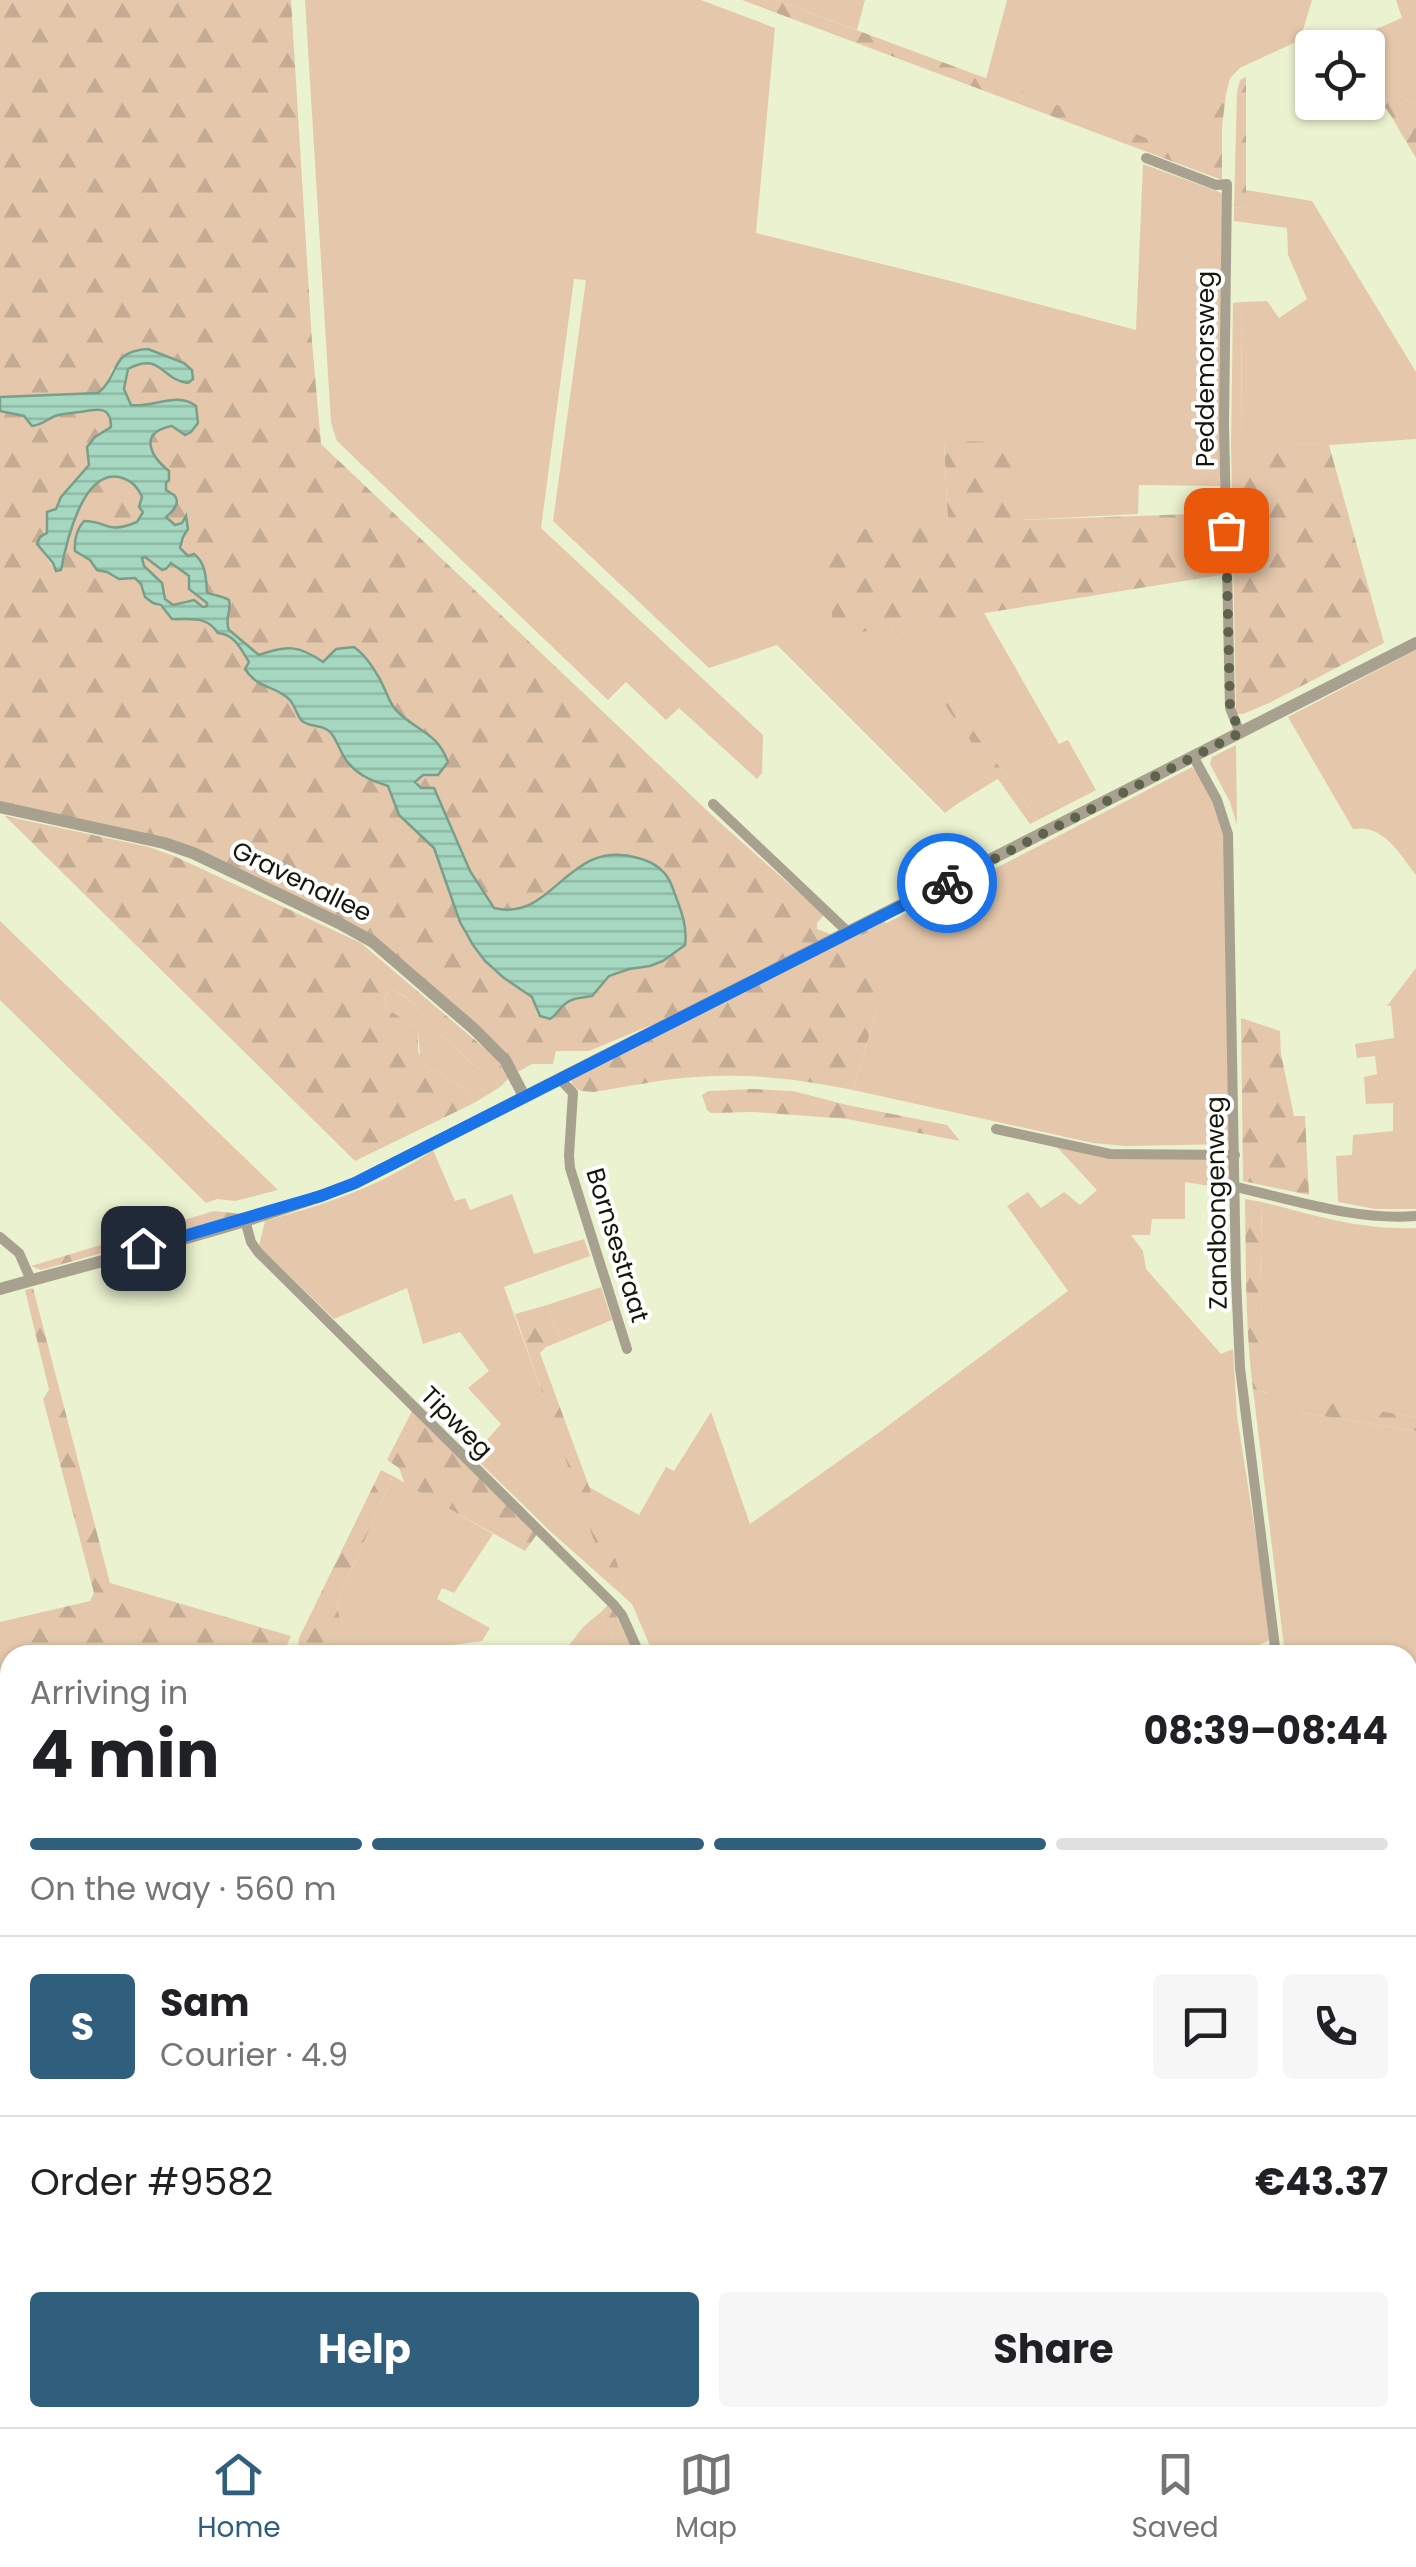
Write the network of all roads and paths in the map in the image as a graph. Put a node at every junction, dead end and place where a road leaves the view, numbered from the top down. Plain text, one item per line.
1 (1146, 158) dead end
2 (1416, 643) edge
3 (1240, 733) junction
4 (1194, 756) junction
5 (713, 804) dead end
6 (0, 807) edge
7 (849, 933) junction
8 (560, 1078) junction
9 (524, 1096) junction
10 (996, 1129) dead end
11 (1235, 1154) junction
12 (1236, 1187) junction
13 (1416, 1216) edge
14 (245, 1220) junction
15 (0, 1236) edge
16 (32, 1280) junction
17 (0, 1289) edge
18 (627, 1349) dead end
19 (636, 1645) edge
20 (1275, 1645) edge

1 - 3 street, Peddemorsweg
2 - 3 street
3 - 4 street
4 - 7 street
4 - 11 street, Zandbongenweg
5 - 7 street
6 - 9 street, Gravenallee
7 - 8 street
8 - 9 street
8 - 18 street, Bornsestraat
9 - 14 street
10 - 11 street
11 - 12 street, Zandbongenweg
12 - 13 street
12 - 20 street, Zandbongenweg
14 - 16 street
14 - 19 street, Tipweg
15 - 16 street
16 - 17 street

